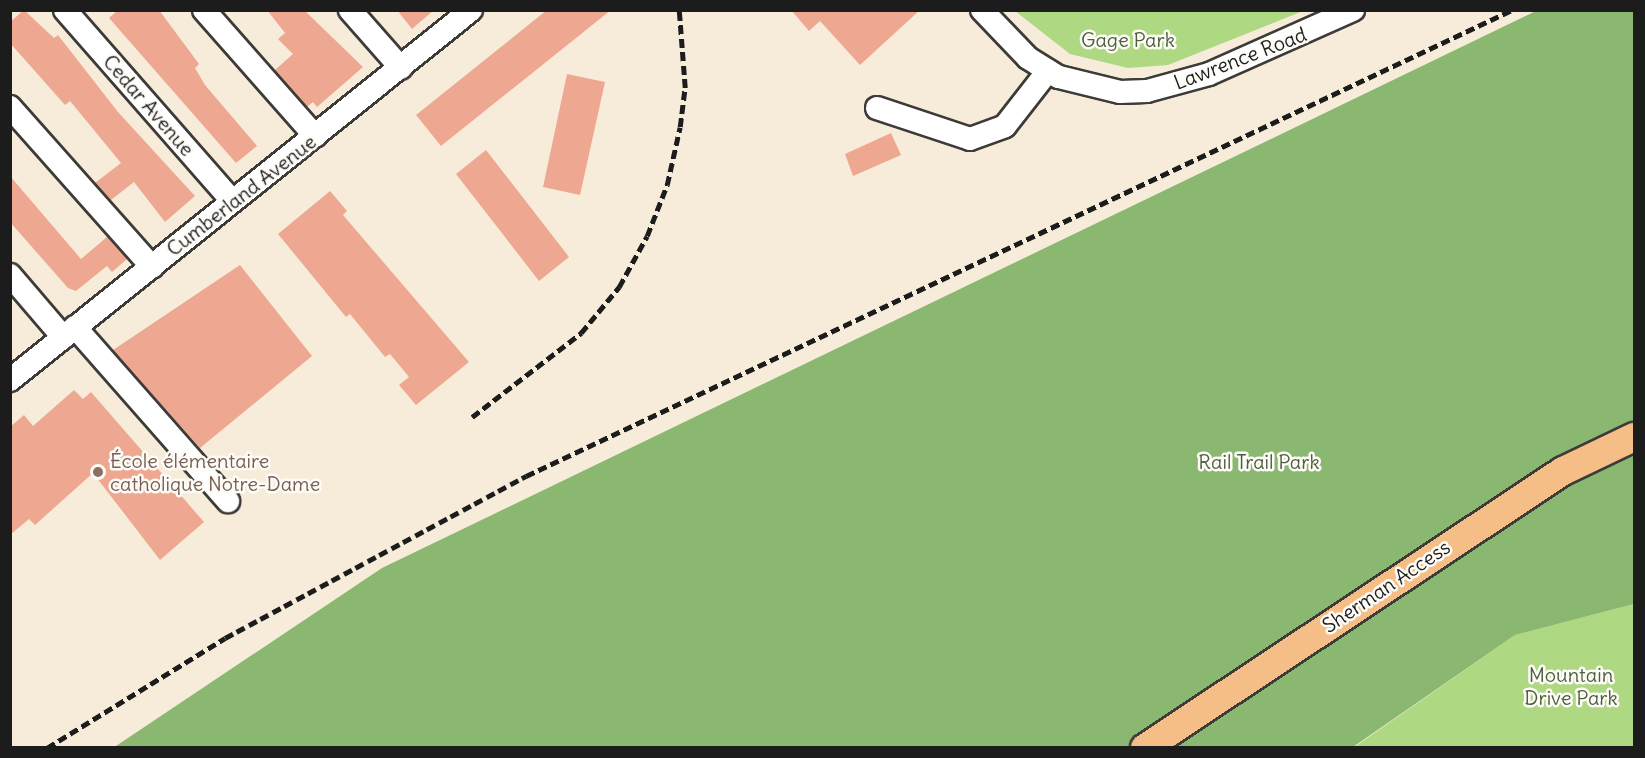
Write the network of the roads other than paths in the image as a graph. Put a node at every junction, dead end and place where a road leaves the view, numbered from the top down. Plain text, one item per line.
1 (65, 10) edge
2 (204, 10) edge
3 (350, 10) edge
4 (471, 10) edge
5 (982, 10) edge
6 (1353, 10) edge
7 (401, 68) junction
8 (1048, 71) junction
9 (10, 107) edge
10 (878, 108) dead end
11 (315, 136) junction
12 (232, 201) junction
13 (152, 267) junction
14 (10, 275) edge
15 (69, 332) junction
16 (10, 380) edge
17 (1635, 437) edge
18 (228, 501) dead end
19 (1145, 747) edge

1 - 12 street, Cedar Avenue
2 - 11 street
3 - 7 street
4 - 7 street, Cumberland Avenue
5 - 8 street, Lawrence Road
6 - 8 street, Lawrence Road
7 - 11 street, Cumberland Avenue
8 - 10 street
9 - 13 street
11 - 12 street, Cumberland Avenue
12 - 13 street, Cumberland Avenue
13 - 15 street, Cumberland Avenue
14 - 15 street
15 - 16 street, Cumberland Avenue
15 - 18 street
17 - 19 main road, Sherman Access

